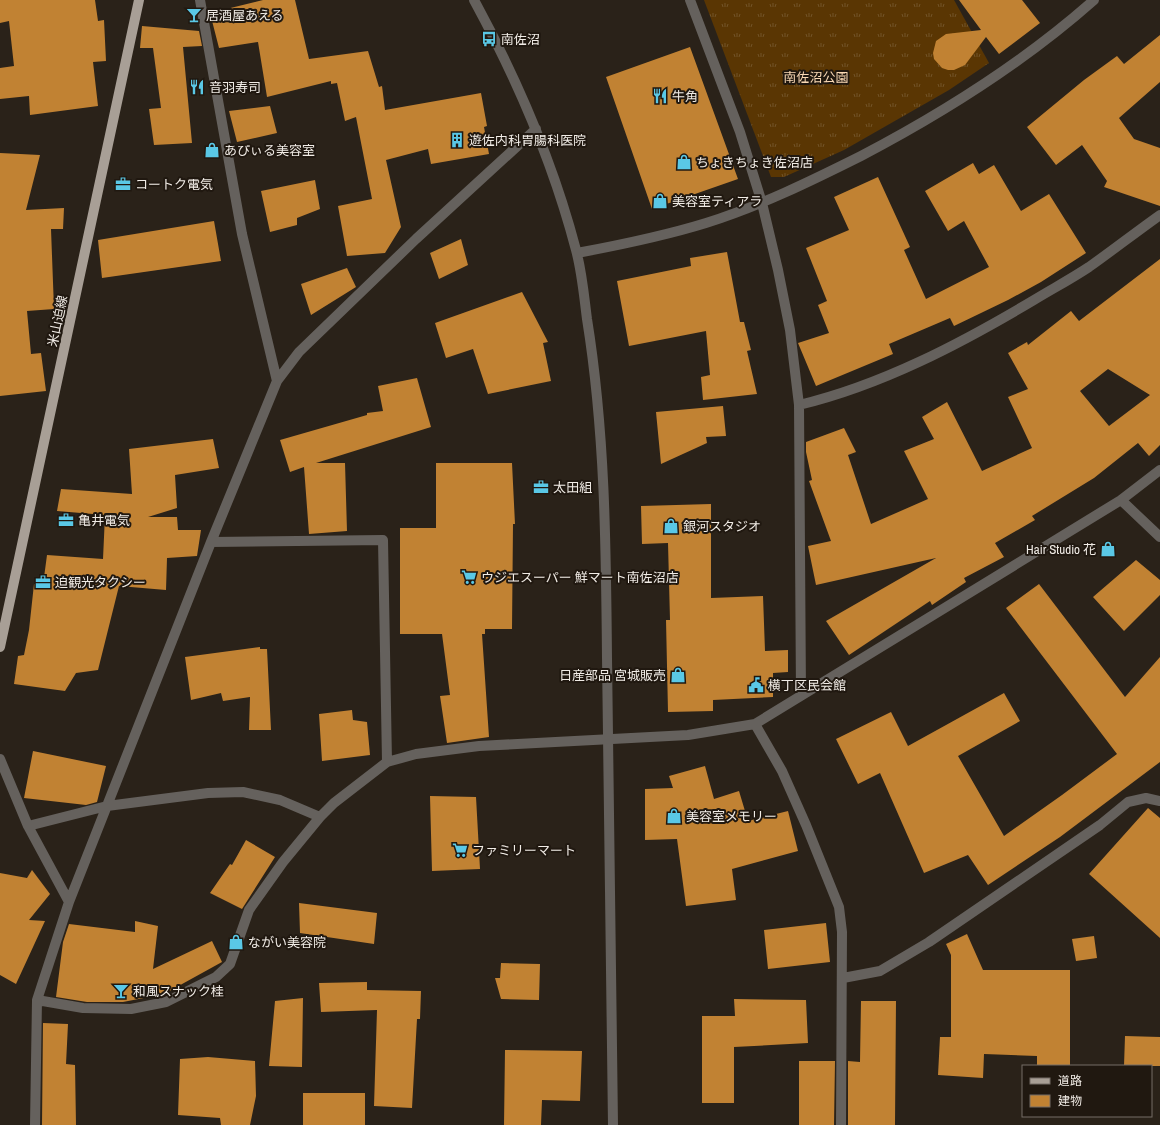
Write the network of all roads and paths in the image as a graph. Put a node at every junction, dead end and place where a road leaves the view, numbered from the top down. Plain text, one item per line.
1 (139, 0) edge
2 (200, 0) edge
3 (474, 0) edge
4 (690, 0) edge
5 (1094, 0) edge
6 (536, 129) junction
7 (762, 203) junction
8 (1160, 215) edge
9 (577, 253) junction
10 (277, 381) junction
11 (799, 405) junction
12 (1160, 470) edge
13 (1121, 500) junction
14 (1160, 537) edge
15 (211, 542) junction
16 (0, 647) edge
17 (801, 694) junction
18 (755, 724) junction
19 (608, 739) junction
20 (0, 759) edge
21 (387, 762) junction
22 (1160, 801) edge
23 (107, 806) junction
24 (320, 817) junction
25 (28, 826) junction
26 (69, 902) junction
27 (843, 978) junction
28 (37, 1000) junction
29 (35, 1125) edge
30 (614, 1125) edge
31 (841, 1125) edge

1 - 16 main road, 米山迫線
2 - 10 street
3 - 6 street
4 - 7 street
5 - 7 street
6 - 9 street
6 - 10 street
7 - 9 street
7 - 11 street
8 - 11 street
9 - 19 street
10 - 15 street
11 - 17 street
12 - 13 street
13 - 14 street
13 - 17 street
15 - 21 street
15 - 23 street
17 - 18 street
18 - 19 street
18 - 27 street
19 - 21 street
19 - 30 street
20 - 25 street
21 - 24 street
22 - 27 street
23 - 24 street
23 - 25 street
23 - 26 street
24 - 28 street
25 - 26 street
26 - 28 street
27 - 31 street
28 - 29 street

